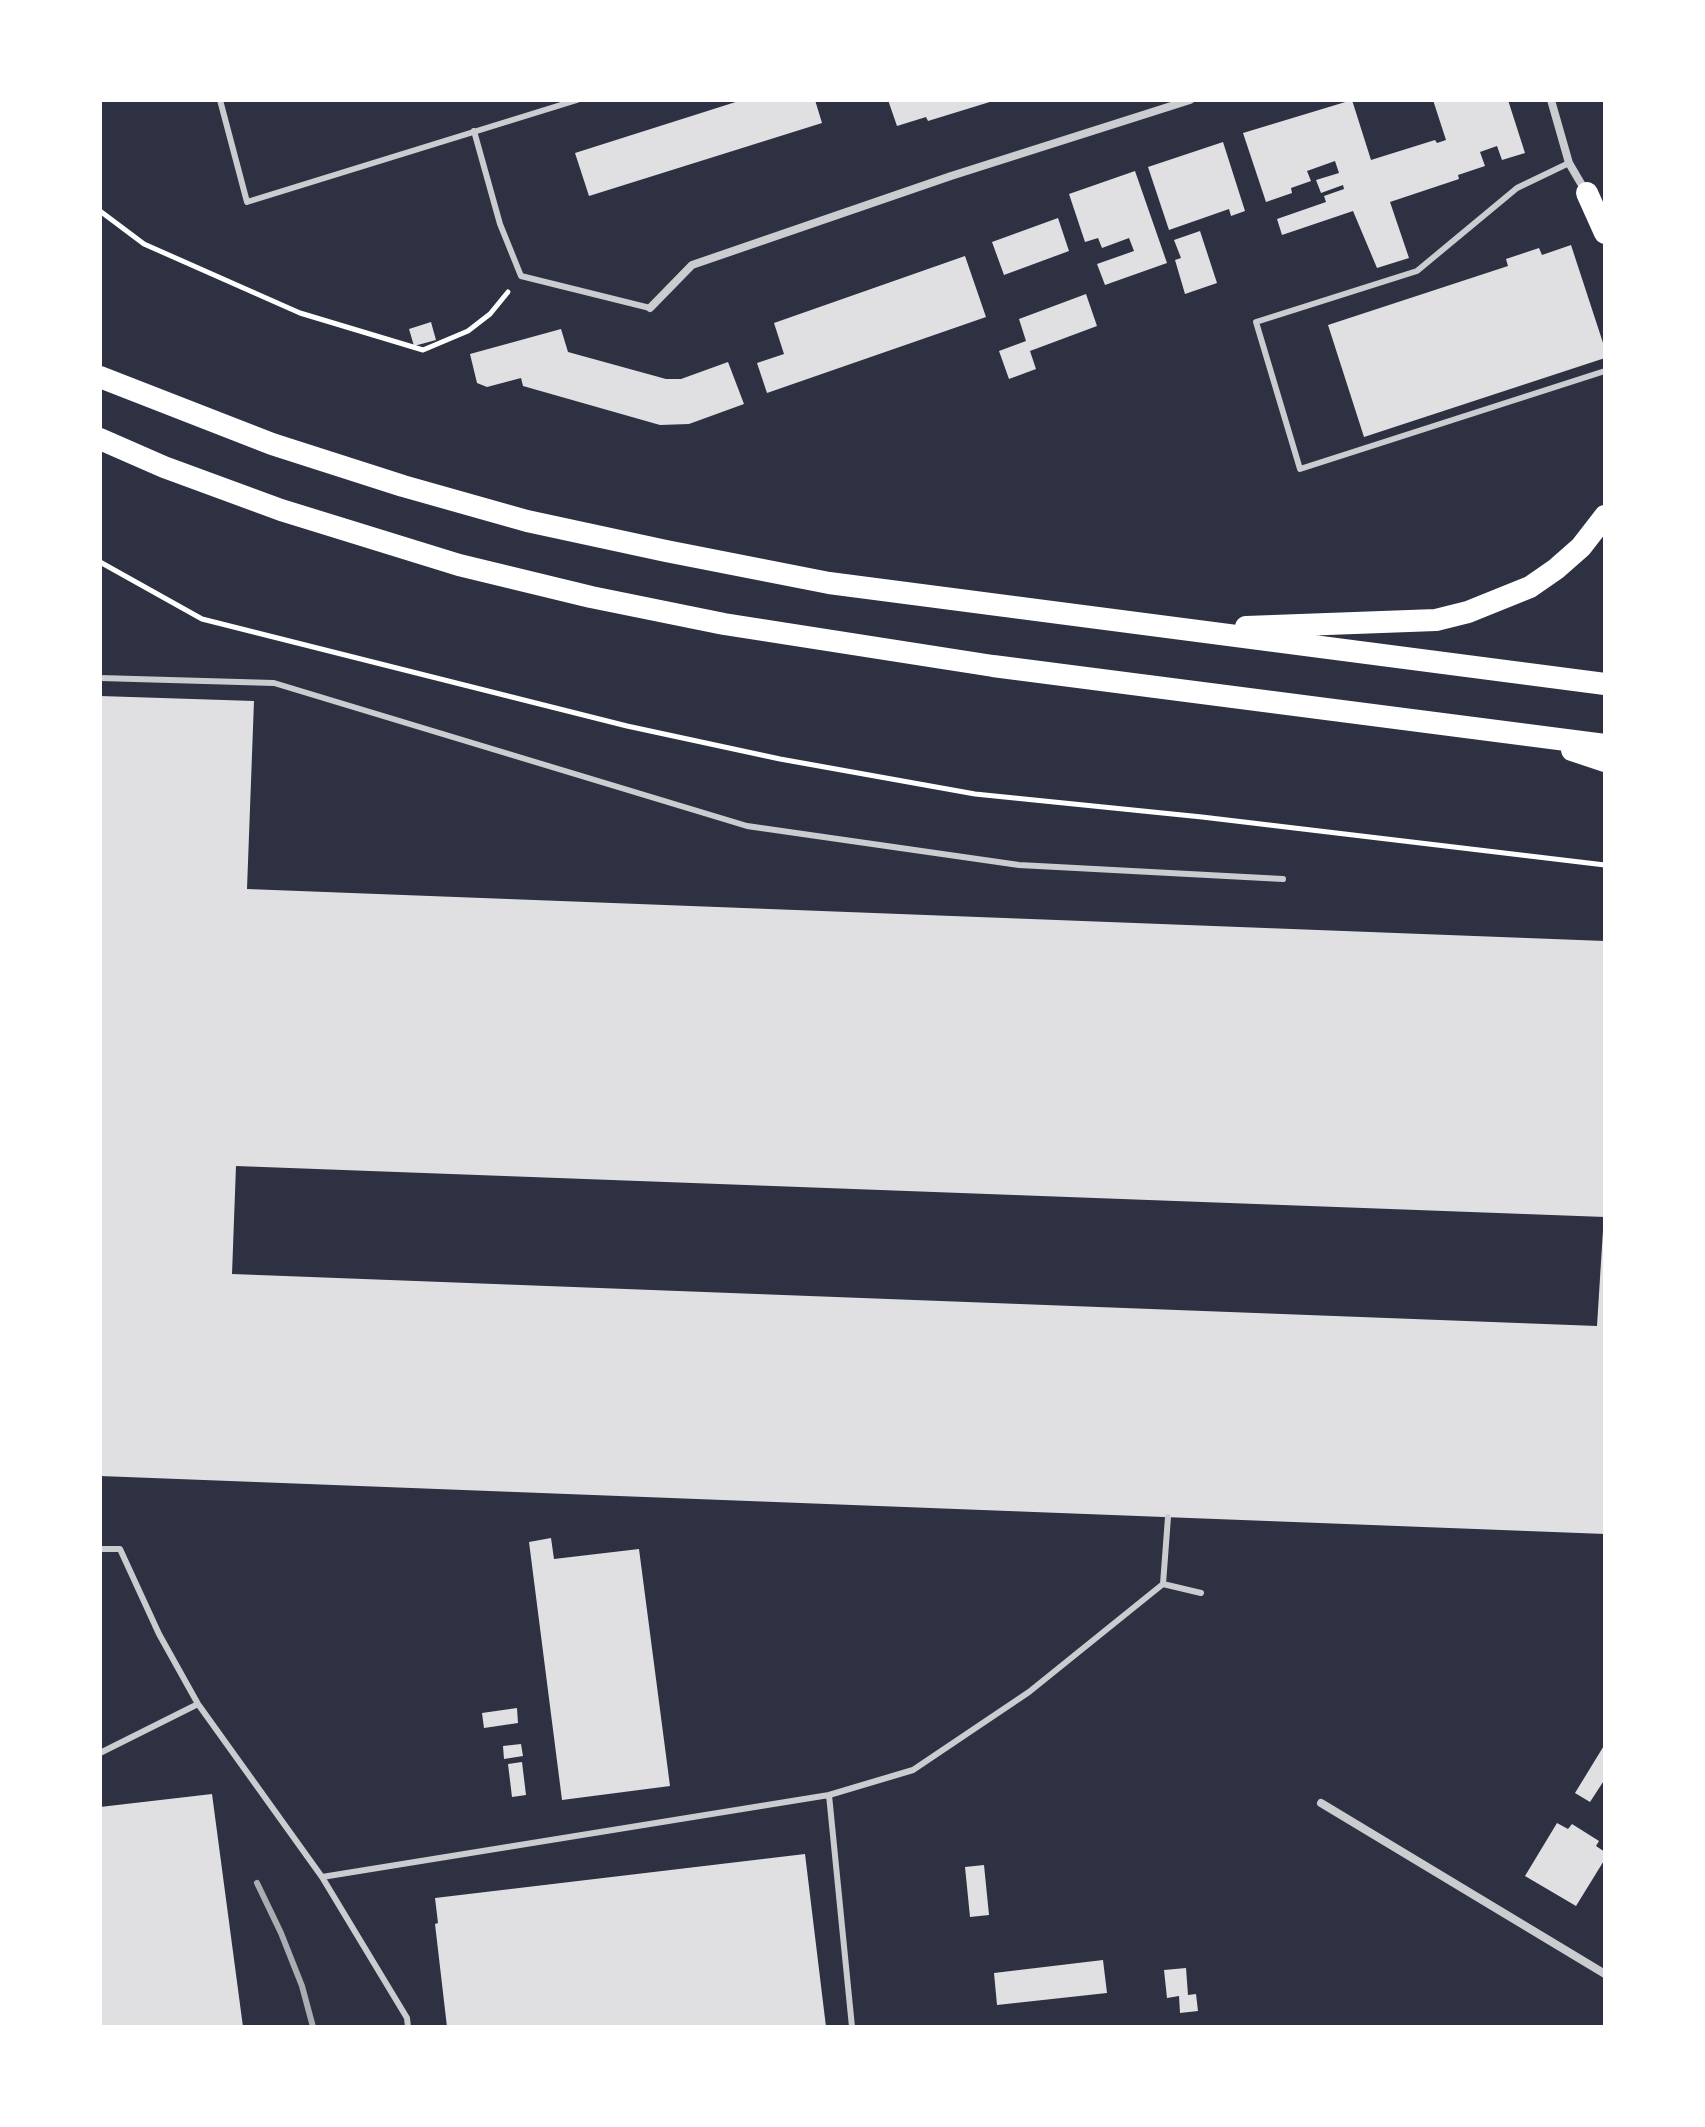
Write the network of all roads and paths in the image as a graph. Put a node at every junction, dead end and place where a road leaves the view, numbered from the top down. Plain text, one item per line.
1 (220, 100) edge
2 (577, 100) edge
3 (1190, 100) edge
4 (1551, 100) edge
5 (474, 131) junction
6 (1569, 163) junction
7 (1587, 193) junction
8 (100, 211) edge
9 (1605, 220) edge
10 (1605, 233) edge
11 (521, 276) junction
12 (650, 308) joint
13 (1605, 371) edge
14 (100, 377) edge
15 (100, 439) edge
16 (1605, 516) edge
17 (100, 562) edge
18 (1178, 629) junction
19 (100, 678) edge
20 (1605, 684) edge
21 (1521, 734) junction
22 (1605, 745) edge
23 (1605, 761) edge
24 (1605, 865) edge
25 (1283, 879) dead end
26 (1168, 1517) dead end
27 (100, 1549) edge
28 (1163, 1584) junction
29 (1201, 1593) dead end
30 (198, 1704) junction
31 (100, 1753) edge
32 (829, 1795) junction
33 (1321, 1803) dead end
34 (322, 1877) junction
35 (1605, 1974) edge
36 (408, 2027) edge
37 (852, 2027) edge

1 - 5 lane
2 - 5 lane
3 - 12 street
4 - 6 street
5 - 11 lane
6 - 7 street
6 - 13 lane
7 - 9 highway
7 - 10 highway
8 - 11 path
11 - 12 lane
14 - 18 highway
15 - 21 highway
16 - 18 highway
17 - 24 path
18 - 20 highway
19 - 25 lane
21 - 22 highway
21 - 23 highway
26 - 28 lane
27 - 30 lane
28 - 29 lane
28 - 32 lane
30 - 31 lane
30 - 34 lane
32 - 34 lane
32 - 37 lane
33 - 35 street
34 - 36 lane

